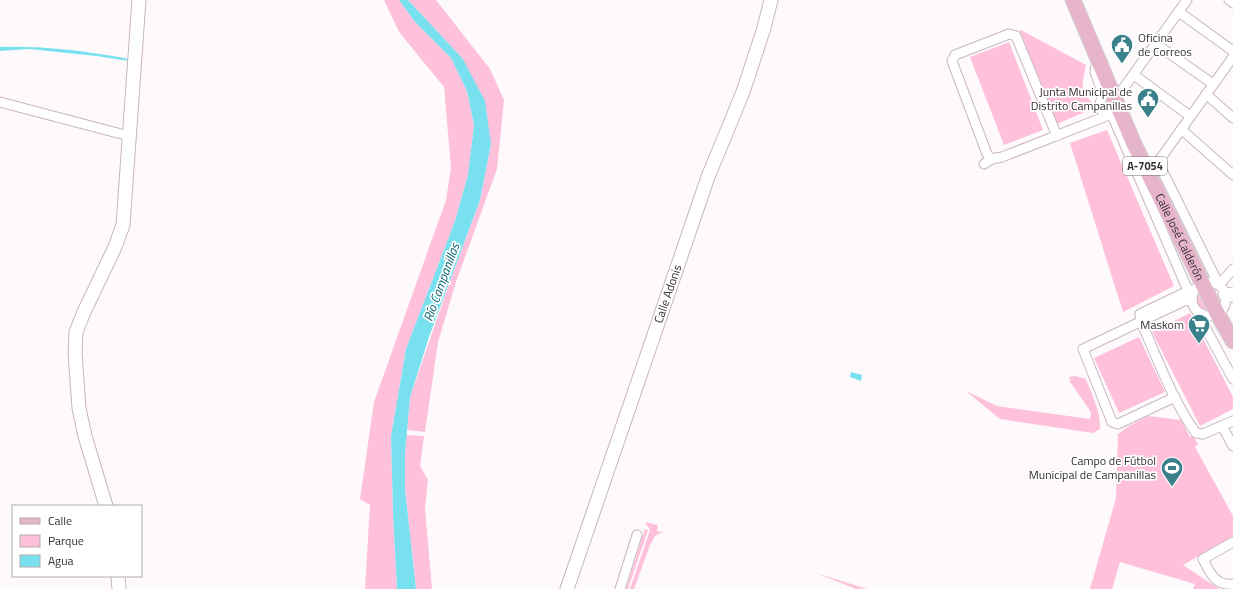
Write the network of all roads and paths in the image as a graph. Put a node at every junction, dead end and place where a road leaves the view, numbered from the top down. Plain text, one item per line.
1 (139, 0) edge
2 (771, 0) edge
3 (1073, 0) edge
4 (1187, 0) edge
5 (1229, 0) edge
6 (1233, 3) edge
7 (1179, 12) junction
8 (1156, 44) junction
9 (1233, 51) edge
10 (1232, 61) edge
11 (1134, 75) junction
12 (1214, 84) junction
13 (1206, 94) junction
14 (0, 102) edge
15 (1113, 111) junction
16 (1190, 116) junction
17 (1233, 118) edge
18 (1181, 129) junction
19 (129, 136) junction
20 (1057, 136) junction
21 (1233, 175) edge
22 (1233, 270) edge
23 (1203, 282) junction
24 (1228, 294) edge
25 (1192, 296) junction
26 (1202, 314) junction
27 (1217, 314) junction
28 (1141, 322) junction
29 (1233, 341) edge
30 (1233, 379) edge
31 (1175, 397) junction
32 (1233, 421) edge
33 (1222, 426) junction
34 (1233, 446) edge
35 (106, 505) edge
36 (637, 535) dead end
37 (1233, 542) edge
38 (118, 577) edge
39 (1233, 584) edge
40 (119, 589) edge
41 (567, 589) edge
42 (620, 589) edge

1 - 19 main road
2 - 41 main road, Calle Adonis
3 - 15 main road, Calle José Calderón / A-7054
4 - 7 street
5 - 6 street
7 - 8 street
7 - 9 street
8 - 11 street
8 - 12 street
10 - 12 street
11 - 15 street
11 - 16 street
12 - 13 street
13 - 16 street
13 - 17 street
14 - 19 street
15 - 20 street
15 - 23 main road, Calle José Calderón / A-7054
15 - 25 street, Calle José Calderón
16 - 18 street
18 - 21 street
18 - 24 street
19 - 35 main road
20 - 20 street
22 - 24 street
23 - 24 street
23 - 25 street
23 - 27 main road, Calle José Calderón / A-7054
24 - 27 street
25 - 26 street, Calle José Calderón
25 - 28 street
26 - 27 street
26 - 30 street
27 - 29 main road, Calle José Calderón / A-7054
28 - 31 street
28 - 31 street
31 - 33 street
32 - 33 street
33 - 34 street
36 - 42 street
37 - 39 street
38 - 40 main road

